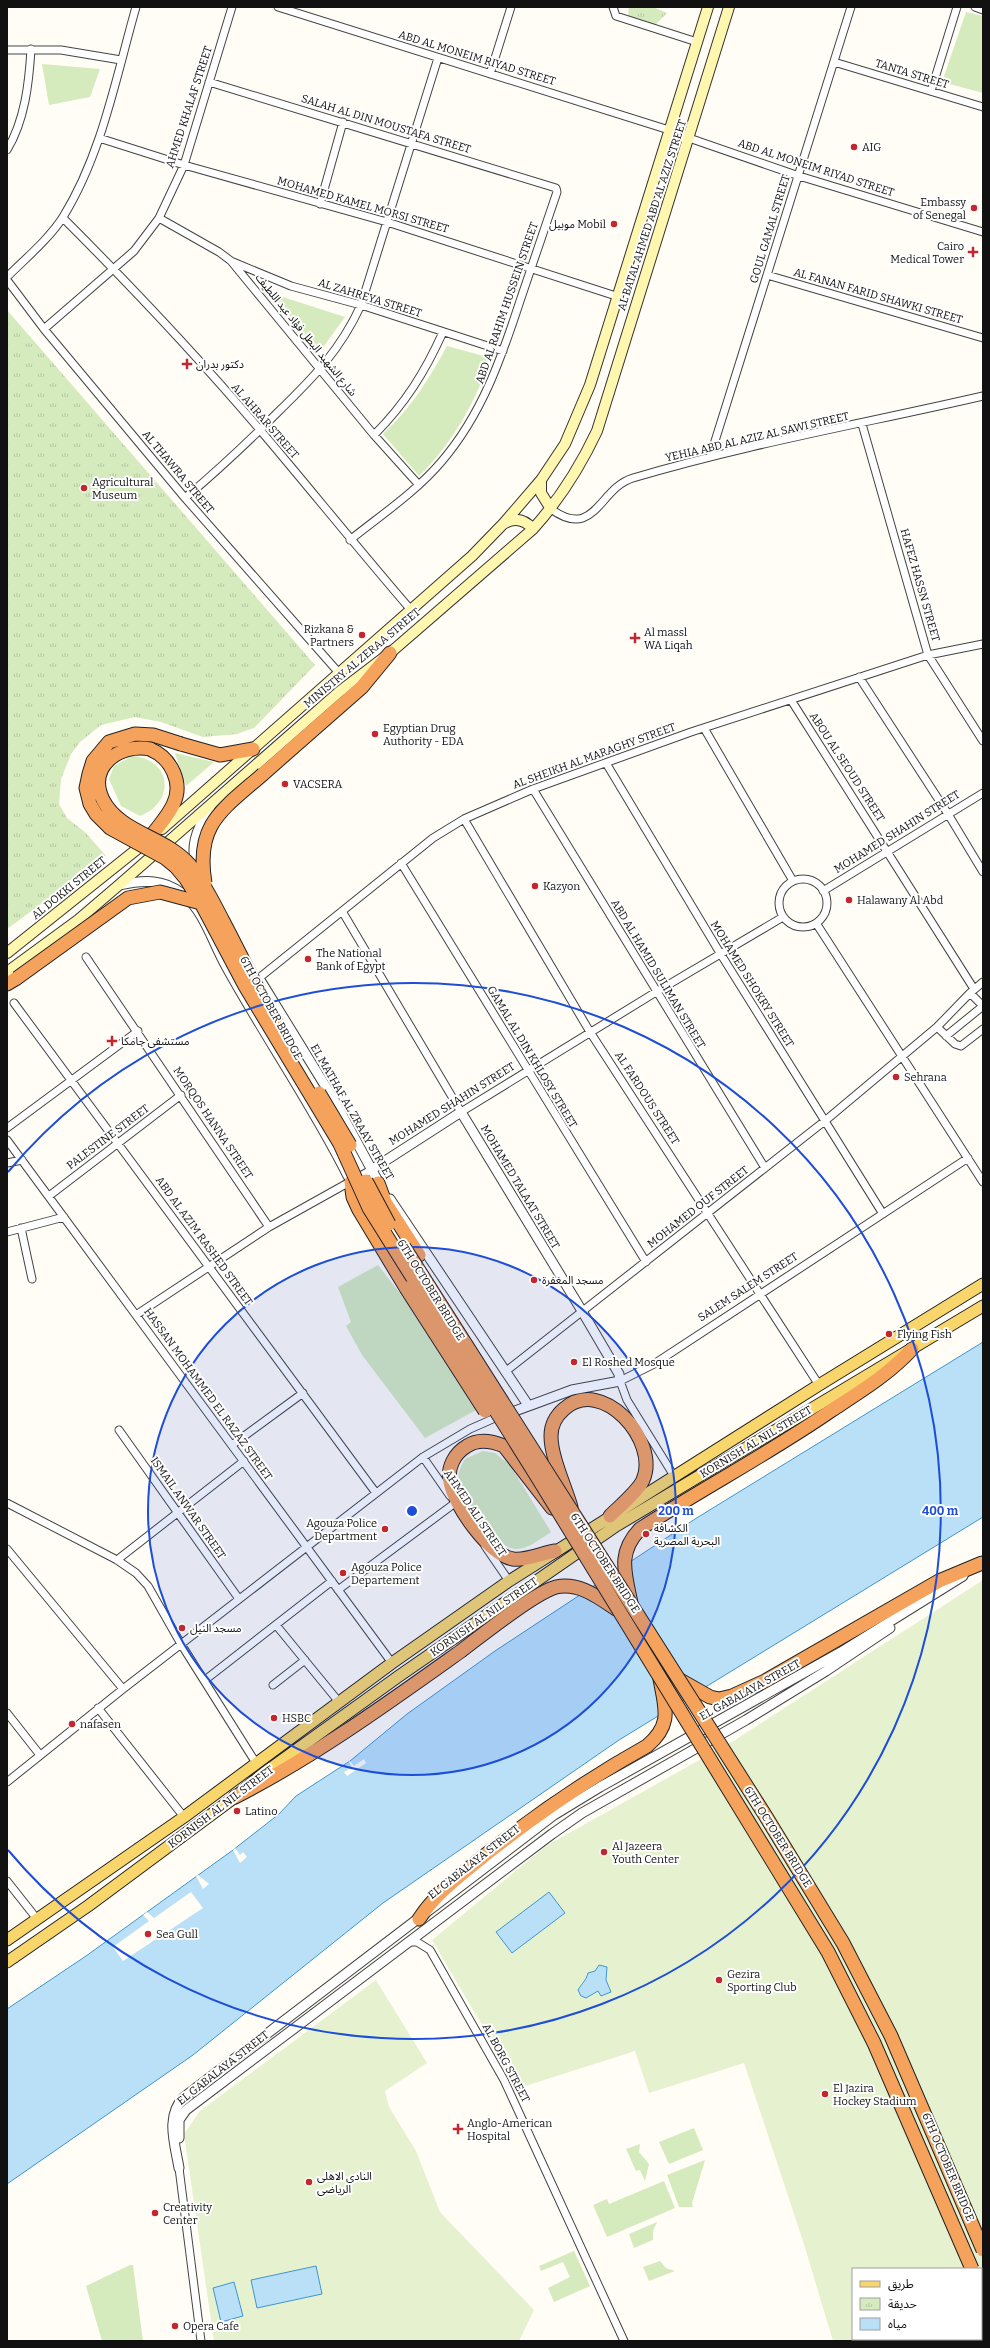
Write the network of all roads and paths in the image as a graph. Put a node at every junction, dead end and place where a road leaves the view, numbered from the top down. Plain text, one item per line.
1 (136, 7) edge
2 (232, 7) edge
3 (278, 7) edge
4 (511, 7) edge
5 (613, 7) edge
6 (708, 7) edge
7 (729, 7) edge
8 (851, 7) edge
9 (957, 7) edge
10 (975, 7) edge
11 (983, 10) edge
12 (697, 42) junction
13 (31, 49) junction
14 (7, 50) edge
15 (438, 58) junction
16 (121, 60) junction
17 (834, 62) junction
18 (490, 74) junction
19 (209, 82) junction
20 (931, 91) junction
21 (983, 107) edge
22 (342, 122) junction
23 (669, 130) junction
24 (99, 138) junction
25 (689, 138) junction
26 (411, 142) junction
27 (7, 150) edge
28 (184, 165) junction
29 (798, 176) junction
30 (556, 188) joint
31 (320, 204) junction
32 (63, 218) junction
33 (159, 218) junction
34 (387, 222) junction
35 (983, 232) edge
36 (231, 261) junction
37 (531, 268) junction
38 (114, 270) junction
39 (767, 275) junction
40 (7, 278) edge
41 (619, 297) junction
42 (360, 305) junction
43 (44, 329) junction
44 (442, 332) junction
45 (983, 338) edge
46 (503, 351) junction
47 (320, 371) junction
48 (983, 396) edge
49 (576, 422) joint
50 (862, 424) junction
51 (260, 430) junction
52 (597, 431) joint
53 (374, 435) junction
54 (710, 457) junction
55 (541, 480) junction
56 (419, 485) junction
57 (185, 498) junction
58 (551, 509) junction
59 (504, 523) junction
60 (533, 529) junction
61 (350, 540) junction
62 (411, 610) junction
63 (983, 644) edge
64 (390, 653) junction
65 (928, 655) junction
66 (339, 673) junction
67 (859, 677) junction
68 (791, 700) junction
69 (704, 728) junction
70 (983, 741) edge
71 (253, 749) junction
72 (606, 763) junction
73 (533, 790) junction
74 (983, 793) edge
75 (217, 798) junction
76 (948, 814) junction
77 (464, 819) junction
78 (145, 842) junction
79 (887, 850) junction
80 (401, 863) junction
81 (983, 872) edge
82 (793, 881) junction
83 (119, 885) junction
84 (205, 887) junction
85 (824, 891) junction
86 (201, 903) junction
87 (220, 909) junction
88 (342, 912) junction
89 (201, 917) junction
90 (783, 917) junction
91 (816, 923) junction
92 (7, 953) edge
93 (720, 953) junction
94 (86, 957) dead end
95 (10, 978) edge
96 (259, 978) junction
97 (983, 982) edge
98 (972, 991) junction
99 (656, 992) junction
100 (14, 1003) dead end
101 (983, 1006) edge
102 (937, 1027) junction
103 (983, 1030) edge
104 (138, 1031) junction
105 (590, 1032) junction
106 (946, 1036) junction
107 (902, 1056) junction
108 (527, 1071) junction
109 (72, 1080) junction
110 (181, 1096) junction
111 (461, 1112) junction
112 (826, 1120) junction
113 (7, 1128) edge
114 (7, 1140) edge
115 (118, 1142) junction
116 (968, 1158) junction
117 (22, 1160) junction
118 (7, 1163) edge
119 (766, 1168) junction
120 (371, 1170) junction
121 (350, 1182) junction
122 (983, 1182) edge
123 (378, 1183) junction
124 (49, 1196) junction
125 (709, 1214) junction
126 (883, 1214) junction
127 (64, 1217) junction
128 (269, 1227) junction
129 (21, 1228) junction
130 (7, 1232) edge
131 (646, 1262) junction
132 (210, 1267) junction
133 (32, 1278) dead end
134 (983, 1284) edge
135 (760, 1294) junction
136 (983, 1306) edge
137 (582, 1311) junction
138 (136, 1314) junction
139 (912, 1349) junction
140 (505, 1372) junction
141 (620, 1382) junction
142 (819, 1385) junction
143 (303, 1393) junction
144 (528, 1405) junction
145 (495, 1418) junction
146 (119, 1430) dead end
147 (232, 1445) junction
148 (424, 1457) junction
149 (244, 1461) junction
150 (536, 1475) junction
151 (674, 1476) junction
152 (556, 1487) junction
153 (376, 1493) junction
154 (454, 1498) junction
155 (7, 1503) edge
156 (16, 1507) junction
157 (7, 1512) edge
158 (177, 1512) junction
159 (567, 1514) junction
160 (610, 1516) junction
161 (307, 1547) junction
162 (7, 1549) edge
163 (555, 1551) junction
164 (118, 1560) junction
165 (983, 1563) edge
166 (332, 1581) junction
167 (508, 1581) junction
168 (952, 1583) junction
169 (338, 1590) junction
170 (239, 1599) junction
171 (630, 1603) junction
172 (616, 1608) junction
173 (276, 1625) junction
174 (181, 1644) junction
175 (305, 1660) junction
176 (392, 1663) junction
177 (660, 1679) junction
178 (205, 1680) junction
179 (680, 1680) junction
180 (273, 1685) dead end
181 (123, 1689) junction
182 (339, 1702) junction
183 (98, 1708) junction
184 (7, 1713) edge
185 (40, 1755) junction
186 (256, 1763) junction
187 (7, 1782) edge
188 (235, 1797) junction
189 (184, 1817) junction
190 (7, 1881) edge
191 (37, 1918) junction
192 (419, 1920) junction
193 (7, 1940) edge
194 (410, 1942) junction
195 (7, 1962) edge
196 (178, 2168) junction
197 (983, 2250) edge
198 (972, 2268) edge
199 (201, 2341) edge
200 (624, 2341) edge

1 - 16 street
2 - 19 street, AHMED KHALAF STREET
3 - 15 street, ABD AL MONEIM RIYAD STREET
4 - 18 street
5 - 12 street
6 - 12 main road, AL BATAL AHMED ABD AL AZIZ STREET
7 - 25 main road, AL BATAL AHMED ABD AL AZIZ STREET
8 - 17 street, GOUL GAMAL STREET
9 - 20 street
10 - 11 street
12 - 23 main road, AL BATAL AHMED ABD AL AZIZ STREET
13 - 14 street
13 - 16 street
13 - 27 street
15 - 18 street, ABD AL MONEIM RIYAD STREET
15 - 26 street
16 - 24 street
17 - 20 street, TANTA STREET
17 - 29 street, GOUL GAMAL STREET
18 - 23 street, ABD AL MONEIM RIYAD STREET
19 - 22 street, SALAH AL DIN MOUSTAFA STREET
19 - 28 street, AHMED KHALAF STREET
20 - 21 street, TANTA STREET
22 - 26 street, SALAH AL DIN MOUSTAFA STREET
22 - 31 street
23 - 25 main road
23 - 41 main road, AL BATAL AHMED ABD AL AZIZ STREET
24 - 28 street, MOHAMED KAMEL MORSI STREET
24 - 32 street
25 - 29 street, ABD AL MONEIM RIYAD STREET
25 - 52 main road, AL BATAL AHMED ABD AL AZIZ STREET
26 - 30 street, SALAH AL DIN MOUSTAFA STREET
26 - 34 street
28 - 31 street, MOHAMED KAMEL MORSI STREET
28 - 33 street, AHMED KHALAF STREET
29 - 35 street, ABD AL MONEIM RIYAD STREET
29 - 39 street, GOUL GAMAL STREET
30 - 37 street, ABD AL RAHIM HUSSEIN STREET
31 - 34 street, MOHAMED KAMEL MORSI STREET
32 - 38 street, AL AHRAR STREET
32 - 40 street
33 - 36 street, شارع الشهيد البطل فؤاد عبد اللطيف
33 - 38 street, AHMED KHALAF STREET
34 - 37 street, MOHAMED KAMEL MORSI STREET
34 - 42 street
36 - 42 street, AL ZAHREYA STREET
36 - 47 street, شارع الشهيد البطل فؤاد عبد اللطيف
37 - 41 street, MOHAMED KAMEL MORSI STREET
37 - 46 street, ABD AL RAHIM HUSSEIN STREET
38 - 43 street, AHMED KHALAF STREET
38 - 51 street, AL AHRAR STREET
39 - 45 street, AL FANAN FARID SHAWKI STREET
39 - 54 street, GOUL GAMAL STREET
40 - 43 street, AL THAWRA STREET
41 - 49 main road, AL BATAL AHMED ABD AL AZIZ STREET
42 - 44 street, AL ZAHREYA STREET
42 - 47 street
43 - 57 street, AL THAWRA STREET
44 - 46 street, AL ZAHREYA STREET
44 - 53 street
46 - 56 street, ABD AL RAHIM HUSSEIN STREET
47 - 51 street
47 - 53 street, شارع الشهيد البطل فؤاد عبد اللطيف
48 - 50 street, YEHIA ABD AL AZIZ AL SAWI STREET
49 - 55 main road, MINISTRY AL ZERAA STREET
50 - 54 street, YEHIA ABD AL AZIZ AL SAWI STREET
50 - 65 street, HAFEZ HASSN STREET
51 - 57 street
51 - 61 street, AL AHRAR STREET
52 - 58 main road, MINISTRY AL ZERAA STREET
53 - 56 street, شارع الشهيد البطل فؤاد عبد اللطيف
54 - 58 street, YEHIA ABD AL AZIZ AL SAWI STREET
55 - 58 main road
55 - 59 main road, MINISTRY AL ZERAA STREET
56 - 61 street, ABD AL RAHIM HUSSEIN STREET
57 - 66 street, AL THAWRA STREET
58 - 60 main road, MINISTRY AL ZERAA STREET
59 - 60 main road
59 - 62 main road, MINISTRY AL ZERAA STREET
60 - 64 main road, MINISTRY AL ZERAA STREET
61 - 62 street, AL AHRAR STREET
62 - 66 main road, MINISTRY AL ZERAA STREET
63 - 65 street, AL SHEIKH AL MARAGHY STREET
64 - 75 main road, MINISTRY AL ZERAA STREET
64 - 84 highway, bridge
65 - 67 street, AL SHEIKH AL MARAGHY STREET
65 - 70 street, HAFEZ HASSN STREET
66 - 71 main road, MINISTRY AL ZERAA STREET
67 - 68 street, AL SHEIKH AL MARAGHY STREET
67 - 76 street
68 - 69 street, AL SHEIKH AL MARAGHY STREET
68 - 79 street, ABOU AL SEOUD STREET
69 - 72 street, AL SHEIKH AL MARAGHY STREET
69 - 82 street
71 - 78 main road, MINISTRY AL ZERAA STREET
71 - 86 highway, 6TH OCTOBER BRIDGE, bridge
72 - 73 street, AL SHEIKH AL MARAGHY STREET
72 - 93 street, MOHAMED SHOKRY STREET
73 - 77 street, AL SHEIKH AL MARAGHY STREET
73 - 99 street, ABD AL HAMID SULIMAN STREET
74 - 76 street, MOHAMED SHAHIN STREET
75 - 83 main road, MINISTRY AL ZERAA STREET
75 - 87 street, EL MATHAF AL ZRAAY STREET
76 - 79 street, MOHAMED SHAHIN STREET
76 - 81 street
77 - 80 street, AL SHEIKH AL MARAGHY STREET
77 - 105 street, AL FARDOUS STREET
78 - 84 highway, bridge
78 - 92 main road, AL DOKKI STREET
79 - 85 street, MOHAMED SHAHIN STREET
79 - 98 street, ABOU AL SEOUD STREET
80 - 88 street, AL SHEIKH AL MARAGHY STREET
80 - 108 street, GAMAL AL DIN KHLOSY STREET
82 - 85 street
82 - 90 street
83 - 89 street
83 - 95 main road
84 - 152 highway, 6TH OCTOBER BRIDGE, bridge
85 - 91 street
86 - 95 highway, bridge
86 - 150 highway, 6TH OCTOBER BRIDGE, bridge
87 - 89 street
87 - 96 street, EL MATHAF AL ZRAAY STREET
88 - 96 street, AL SHEIKH AL MARAGHY STREET
88 - 111 street, MOHAMED TALAAT STREET
89 - 121 street
90 - 91 street
90 - 93 street, MOHAMED SHAHIN STREET
91 - 107 street
93 - 99 street, MOHAMED SHAHIN STREET
93 - 112 street, MOHAMED SHOKRY STREET
94 - 104 street, MORQOS HANNA STREET
96 - 120 street, EL MATHAF AL ZRAAY STREET
97 - 98 street, MOHAMED OUF STREET
98 - 101 street, ABOU AL SEOUD STREET
98 - 102 street, MOHAMED OUF STREET
99 - 105 street, MOHAMED SHAHIN STREET
99 - 119 street, ABD AL HAMID SULIMAN STREET
100 - 109 street, ABD AL AZIM RASHED STREET
101 - 106 street
102 - 106 street
102 - 107 street, MOHAMED OUF STREET
103 - 106 street
104 - 109 street
104 - 110 street, MORQOS HANNA STREET
105 - 108 street, MOHAMED SHAHIN STREET
105 - 125 street, AL FARDOUS STREET
107 - 112 street, MOHAMED OUF STREET
107 - 116 street
108 - 111 street, MOHAMED SHAHIN STREET
108 - 131 street, GAMAL AL DIN KHLOSY STREET
109 - 113 street
109 - 115 street, ABD AL AZIM RASHED STREET
110 - 115 street, PALESTINE STREET
110 - 128 street, MORQOS HANNA STREET
111 - 120 street, MOHAMED SHAHIN STREET
111 - 137 street, MOHAMED TALAAT STREET
112 - 119 street, MOHAMED OUF STREET
112 - 126 street, MOHAMED SHOKRY STREET
114 - 117 street, HASSAN MOHAMMED EL RAZAZ STREET
115 - 124 street, PALESTINE STREET
115 - 132 street, ABD AL AZIM RASHED STREET
116 - 122 street
116 - 126 street, SALEM SALEM STREET
117 - 118 street
117 - 124 street, HASSAN MOHAMMED EL RAZAZ STREET
119 - 125 street, MOHAMED OUF STREET
120 - 121 street, MOHAMED SHAHIN STREET
120 - 123 street, EL MATHAF AL ZRAAY STREET
121 - 128 street, MOHAMED SHAHIN STREET
121 - 145 street
121 - 150 highway, bridge
123 - 140 street, EL MATHAF AL ZRAAY STREET
123 - 152 highway, bridge
124 - 127 street, HASSAN MOHAMMED EL RAZAZ STREET
125 - 131 street, MOHAMED OUF STREET
125 - 135 street, AL FARDOUS STREET
126 - 135 street, SALEM SALEM STREET
127 - 129 street
127 - 138 street, HASSAN MOHAMMED EL RAZAZ STREET
128 - 132 street, MOHAMED SHAHIN STREET
129 - 130 street
129 - 133 street
131 - 137 street, MOHAMED OUF STREET
132 - 138 street, MOHAMED SHAHIN STREET
132 - 143 street, ABD AL AZIM RASHED STREET
134 - 142 main road, KORNISH AL NIL STREET
135 - 141 street, SALEM SALEM STREET
135 - 142 street, AL FARDOUS STREET
136 - 139 main road, KORNISH AL NIL STREET
137 - 140 street, MOHAMED OUF STREET
137 - 141 street, MOHAMED TALAAT STREET
138 - 147 street, HASSAN MOHAMMED EL RAZAZ STREET
139 - 171 highway
139 - 188 main road, KORNISH AL NIL STREET
140 - 144 street, EL MATHAF AL ZRAAY STREET
141 - 144 street, SALEM SALEM STREET
141 - 151 street, MOHAMED TALAAT STREET
142 - 151 main road, KORNISH AL NIL STREET
143 - 147 street
143 - 153 street, ABD AL AZIM RASHED STREET
144 - 145 street, SALEM SALEM STREET
145 - 148 street
146 - 158 street, ISMAIL ANWAR STREET
147 - 149 street, HASSAN MOHAMMED EL RAZAZ STREET
148 - 153 street
148 - 154 street, AHMED ALI STREET
149 - 158 street
149 - 161 street, HASSAN MOHAMMED EL RAZAZ STREET
150 - 159 highway, 6TH OCTOBER BRIDGE, bridge
151 - 160 main road, KORNISH AL NIL STREET
152 - 159 highway, 6TH OCTOBER BRIDGE, bridge
153 - 161 street
154 - 159 highway, bridge
154 - 163 highway
154 - 167 street, AHMED ALI STREET
154 - 169 street
155 - 156 street
156 - 157 street
156 - 164 street
158 - 164 street
158 - 170 street, ISMAIL ANWAR STREET
159 - 160 highway
159 - 171 highway, 6TH OCTOBER BRIDGE, bridge
159 - 172 highway, 6TH OCTOBER BRIDGE, bridge
160 - 163 main road, KORNISH AL NIL STREET
161 - 166 street, HASSAN MOHAMMED EL RAZAZ STREET
161 - 170 street
162 - 181 street
163 - 167 main road, KORNISH AL NIL STREET
164 - 174 street
165 - 168 street, EL GABALAYA STREET
165 - 179 highway
166 - 169 street, HASSAN MOHAMMED EL RAZAZ STREET
166 - 173 street
167 - 176 main road, KORNISH AL NIL STREET
168 - 192 street, EL GABALAYA STREET
168 - 194 street, EL GABALAYA STREET
169 - 176 street, HASSAN MOHAMMED EL RAZAZ STREET
170 - 174 street
171 - 179 highway, 6TH OCTOBER BRIDGE, bridge
172 - 177 highway, 6TH OCTOBER BRIDGE, bridge
172 - 188 highway
173 - 175 street
173 - 178 street
174 - 178 street
174 - 181 street
175 - 180 street
175 - 182 street
176 - 182 main road, KORNISH AL NIL STREET
177 - 192 highway
177 - 198 highway, 6TH OCTOBER BRIDGE, bridge
178 - 186 street
179 - 197 highway, 6TH OCTOBER BRIDGE, bridge
181 - 183 street
182 - 186 main road, KORNISH AL NIL STREET
183 - 185 street
183 - 189 street
184 - 185 street
185 - 187 street
186 - 189 main road, KORNISH AL NIL STREET
188 - 195 main road, KORNISH AL NIL STREET
189 - 191 main road, KORNISH AL NIL STREET
190 - 191 street
191 - 193 main road, KORNISH AL NIL STREET
192 - 196 street, EL GABALAYA STREET
194 - 196 street, EL GABALAYA STREET
194 - 200 street, AL BORG STREET
196 - 199 street

